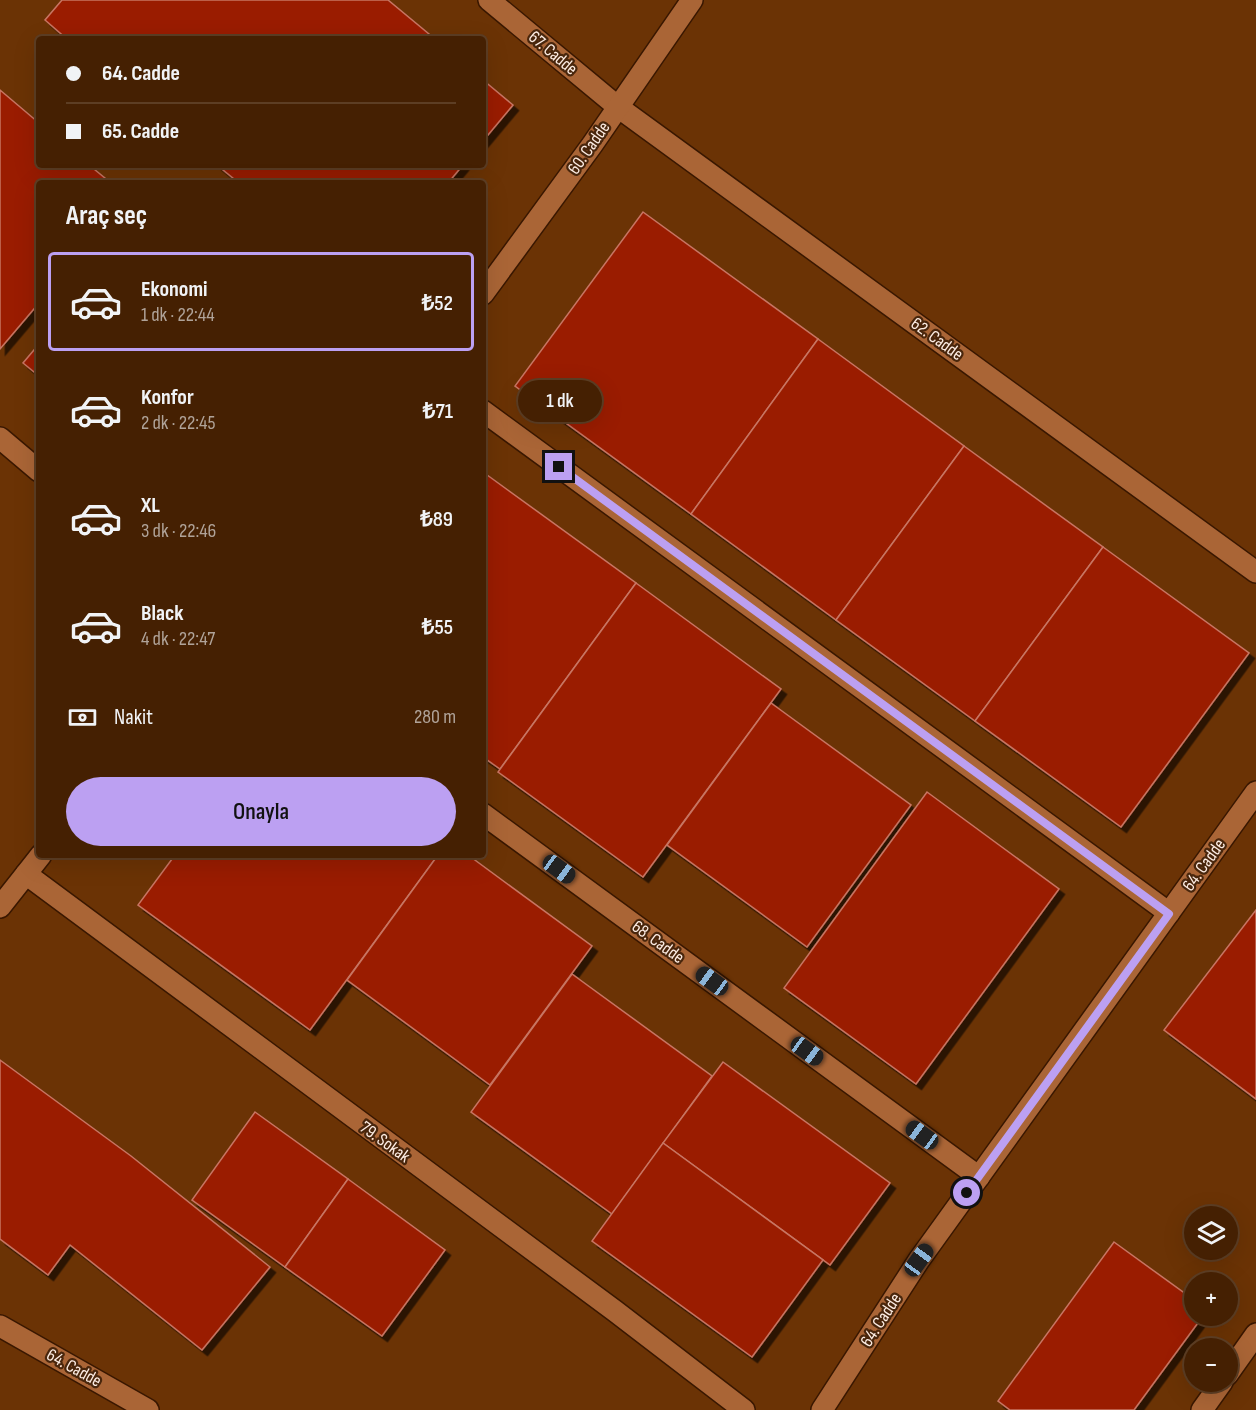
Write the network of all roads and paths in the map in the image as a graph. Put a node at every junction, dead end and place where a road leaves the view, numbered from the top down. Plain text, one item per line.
1 (489, 0) edge
2 (692, 0) edge
3 (618, 107) junction
4 (486, 290) edge
5 (486, 413) edge
6 (0, 438) edge
7 (36, 468) edge
8 (1256, 572) edge
9 (1256, 792) edge
10 (486, 816) edge
11 (39, 858) edge
12 (26, 874) junction
13 (0, 907) edge
14 (1169, 914) junction
15 (979, 1177) junction
16 (0, 1326) edge
17 (1256, 1334) edge
18 (1238, 1359) edge
19 (1215, 1392) edge
20 (148, 1410) edge
21 (744, 1410) edge
22 (822, 1410) edge
23 (1202, 1410) edge

1 - 3 street, 67. Cadde
2 - 3 street, 60. Cadde
3 - 4 street, 60. Cadde
3 - 8 street, 62. Cadde
5 - 14 street
6 - 7 street
9 - 14 street, 64. Cadde
10 - 15 street, 68. Cadde
11 - 12 street
12 - 13 street
12 - 21 street, 79. Sokak
14 - 15 street, 64. Cadde
15 - 22 street, 64. Cadde
16 - 20 street, 64. Cadde
17 - 18 street
19 - 23 street

